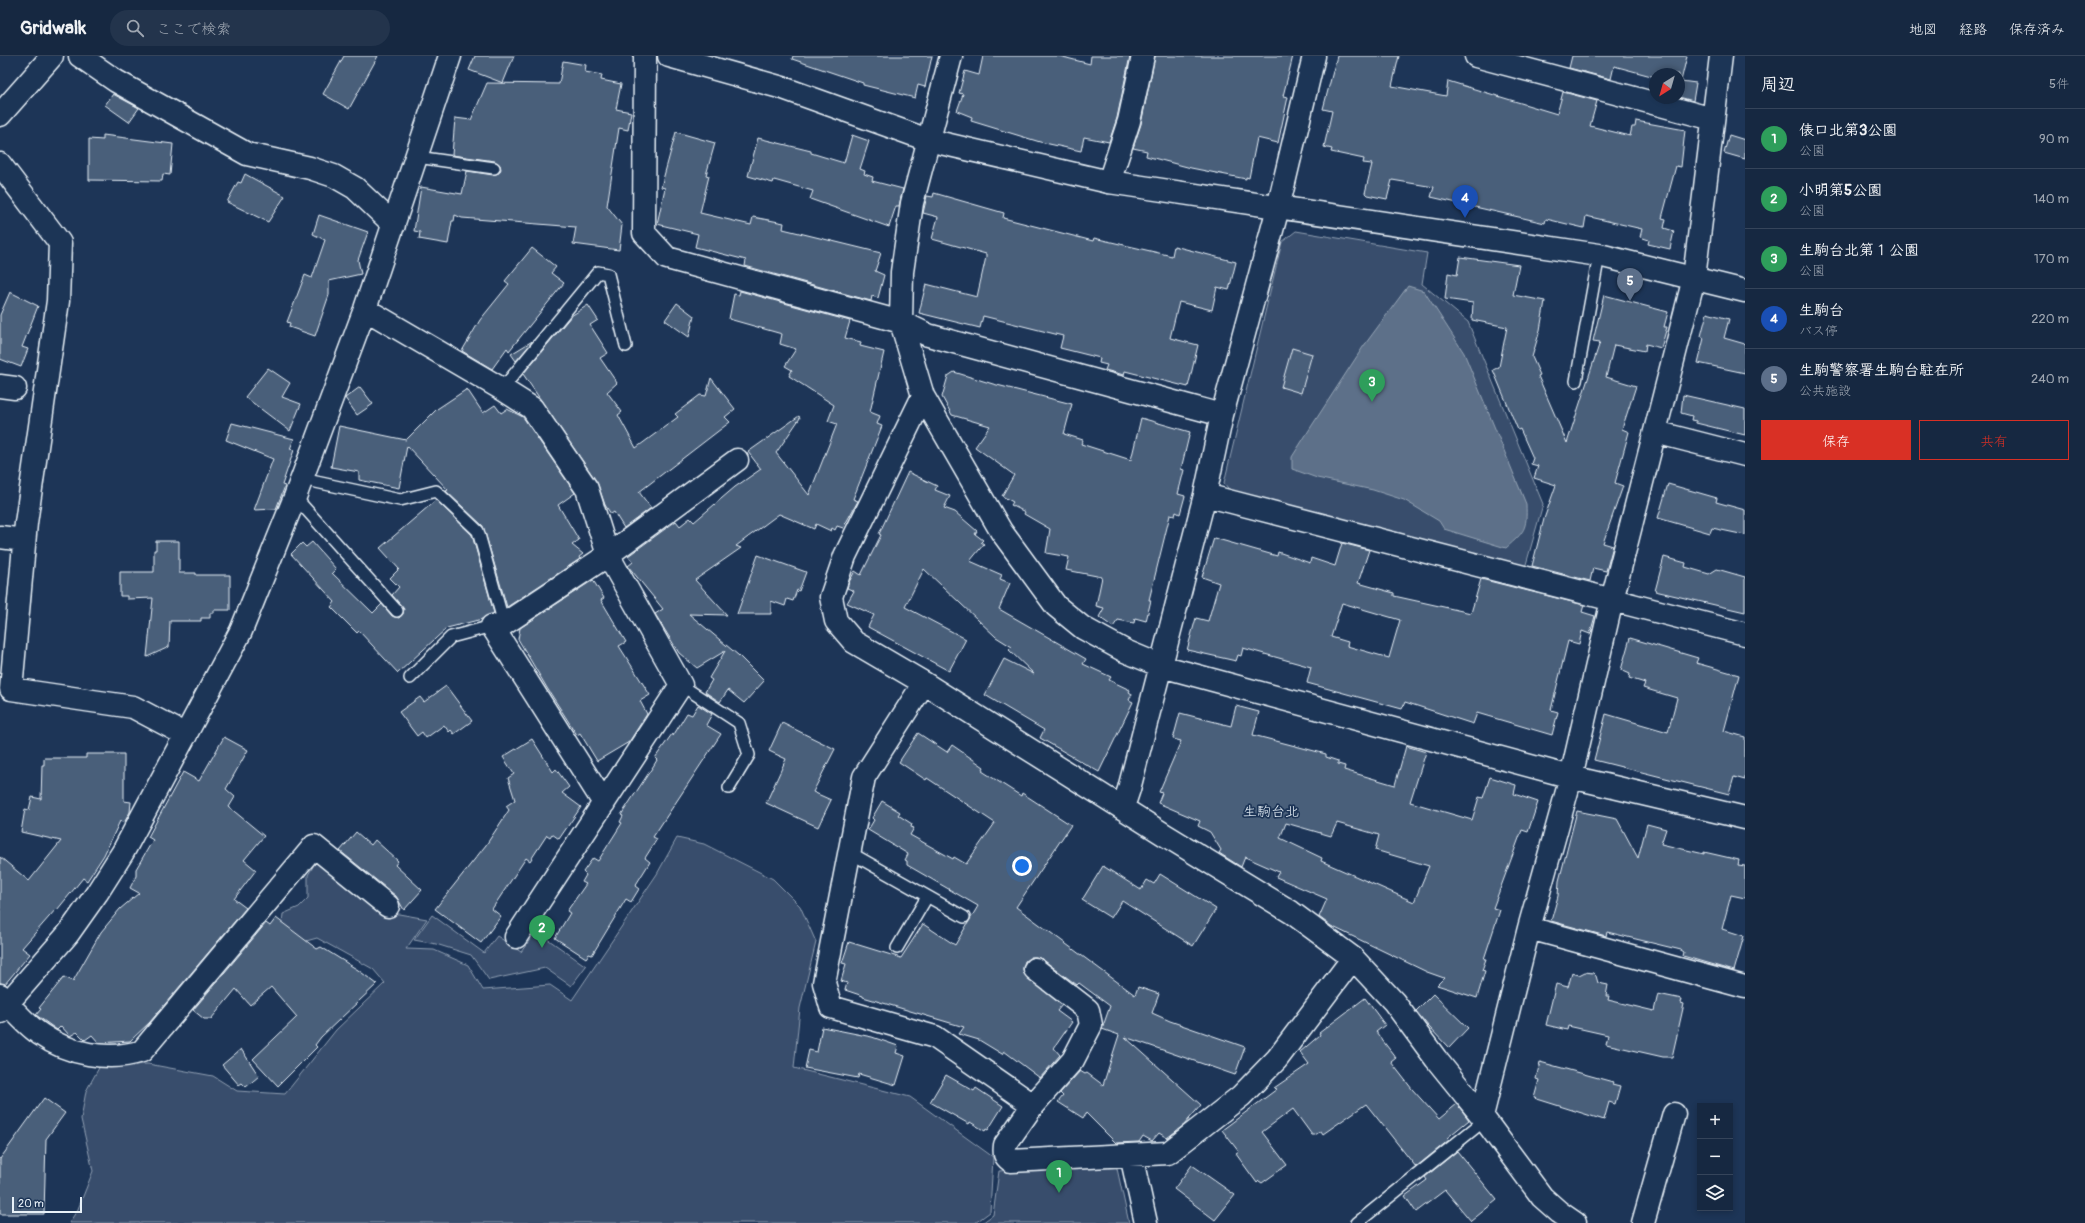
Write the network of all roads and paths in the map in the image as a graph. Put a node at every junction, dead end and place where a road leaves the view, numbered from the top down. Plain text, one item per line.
1 (52, 56) edge
2 (80, 56) edge
3 (450, 56) edge
4 (644, 56) edge
5 (669, 56) edge
6 (951, 56) edge
7 (1143, 56) edge
8 (1314, 56) edge
9 (1476, 56) edge
10 (1721, 56) edge
11 (0, 116) edge
12 (1714, 119) junction
13 (928, 140) junction
14 (417, 156) junction
15 (0, 164) edge
16 (494, 168) dead end
17 (1109, 182) junction
18 (1278, 208) junction
19 (394, 225) junction
20 (1599, 255) junction
21 (1694, 278) junction
22 (1745, 291) edge
23 (365, 310) junction
24 (901, 322) junction
25 (626, 346) dead end
26 (1576, 381) dead end
27 (502, 389) junction
28 (923, 396) junction
29 (1222, 415) junction
30 (1655, 432) junction
31 (1745, 455) edge
32 (737, 460) dead end
33 (298, 488) junction
34 (1205, 495) junction
35 (0, 537) edge
36 (24, 540) junction
37 (608, 555) junction
38 (1612, 600) junction
39 (397, 611) dead end
40 (498, 625) junction
41 (1745, 634) edge
42 (1161, 666) junction
43 (410, 678) dead end
44 (924, 683) junction
45 (681, 686) junction
46 (186, 735) junction
47 (1571, 777) junction
48 (729, 788) dead end
49 (604, 803) junction
50 (1123, 807) junction
51 (1745, 818) edge
52 (849, 852) junction
53 (927, 896) junction
54 (388, 906) dead end
55 (964, 918) dead end
56 (1529, 928) junction
57 (516, 937) dead end
58 (897, 948) dead end
59 (1353, 958) junction
60 (1035, 969) dead end
61 (1745, 987) edge
62 (2, 1004) edge
63 (1032, 1105) junction
64 (1674, 1114) dead end
65 (1483, 1118) junction
66 (1131, 1155) junction
67 (1146, 1223) edge
68 (1357, 1223) edge
69 (1575, 1223) edge
70 (1643, 1223) edge

1 - 11 street
2 - 19 street
3 - 14 street
4 - 24 street
5 - 13 street
6 - 13 street
7 - 17 street
8 - 18 street
9 - 12 street
10 - 12 street
12 - 21 street
13 - 17 street
13 - 24 street
14 - 16 lane
14 - 19 street
15 - 36 street
17 - 18 street
18 - 20 street
18 - 29 street
19 - 23 street
20 - 21 street
20 - 26 lane
21 - 22 street
21 - 30 street
23 - 27 street
23 - 33 street
24 - 28 street
24 - 29 street
25 - 27 lane
27 - 37 street
28 - 42 street
28 - 44 street
29 - 34 street
30 - 31 street
30 - 38 street
32 - 37 street
33 - 39 lane
33 - 40 lane
33 - 46 street
34 - 38 street
34 - 42 street
35 - 36 street
36 - 46 street
37 - 40 street
37 - 45 street
38 - 41 street
38 - 47 street
40 - 43 lane
40 - 49 street
42 - 47 street
42 - 50 street
44 - 50 street
44 - 52 street
45 - 48 lane
45 - 49 street
46 - 62 street
47 - 51 street
47 - 56 street
49 - 57 street
50 - 59 street
52 - 53 lane
52 - 63 street
53 - 55 lane
53 - 58 lane
54 - 62 street
56 - 61 street
56 - 65 street
59 - 65 street
59 - 66 street
60 - 63 street
63 - 66 street
64 - 70 street
65 - 68 lane
65 - 69 street
66 - 67 street

